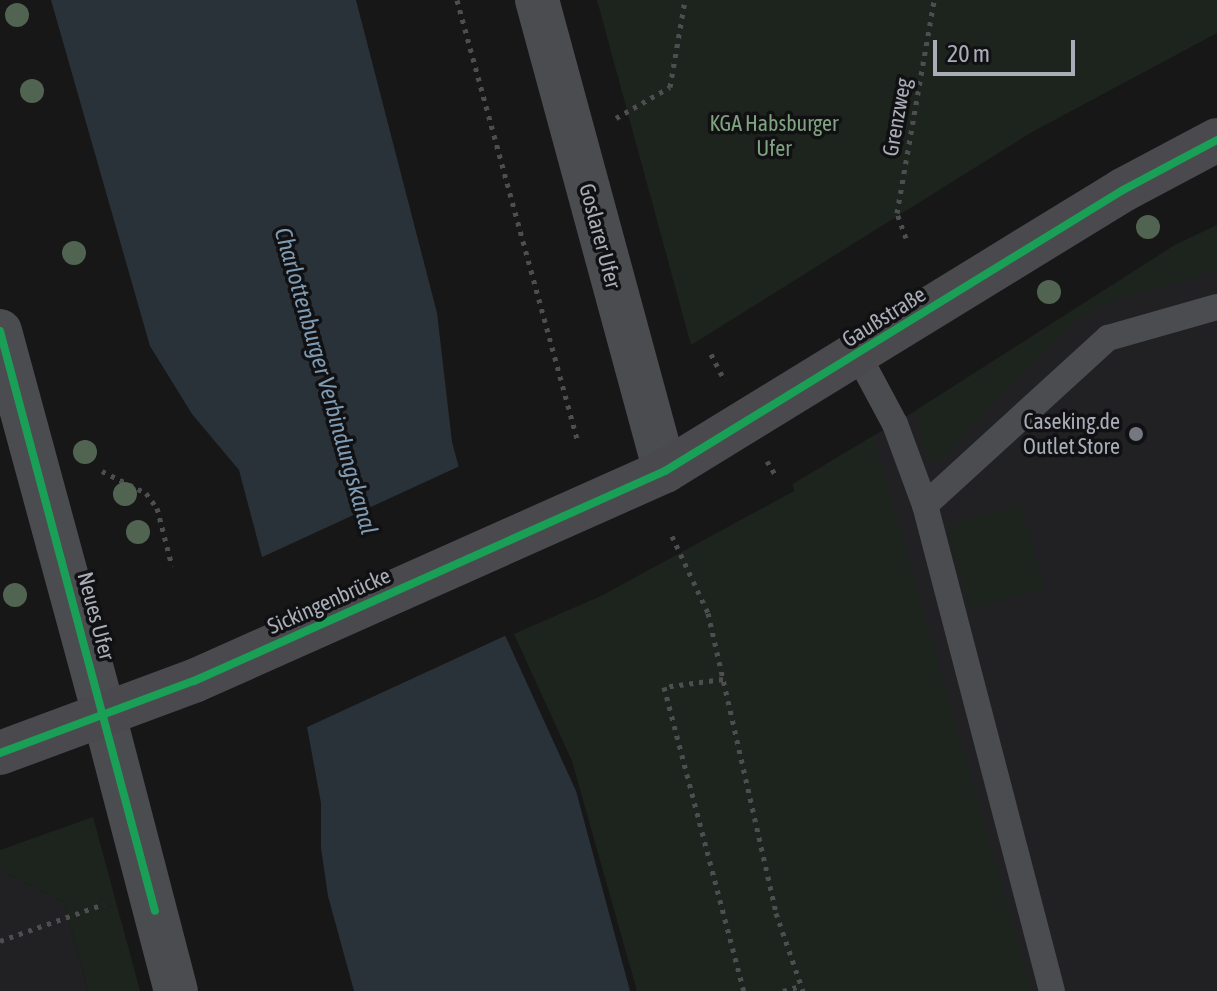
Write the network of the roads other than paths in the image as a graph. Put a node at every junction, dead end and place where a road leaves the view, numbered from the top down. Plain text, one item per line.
1 (537, 0) edge
2 (1217, 140) edge
3 (1217, 307) edge
4 (0, 331) edge
5 (858, 355) junction
6 (665, 471) junction
7 (925, 505) junction
8 (566, 515) joint
9 (104, 715) junction
10 (0, 753) edge
11 (176, 991) edge
12 (1052, 991) edge

1 - 6 street, Goslarer Ufer
2 - 5 main road, Gaußstraße
3 - 7 lane
4 - 9 street, Neues Ufer
5 - 6 main road, Gaußstraße
5 - 7 lane
6 - 8 main road, Gaußstraße
7 - 12 lane
8 - 9 main road, Sickingenbrücke
9 - 10 main road, Sickingenbrücke
9 - 11 street, Neues Ufer

